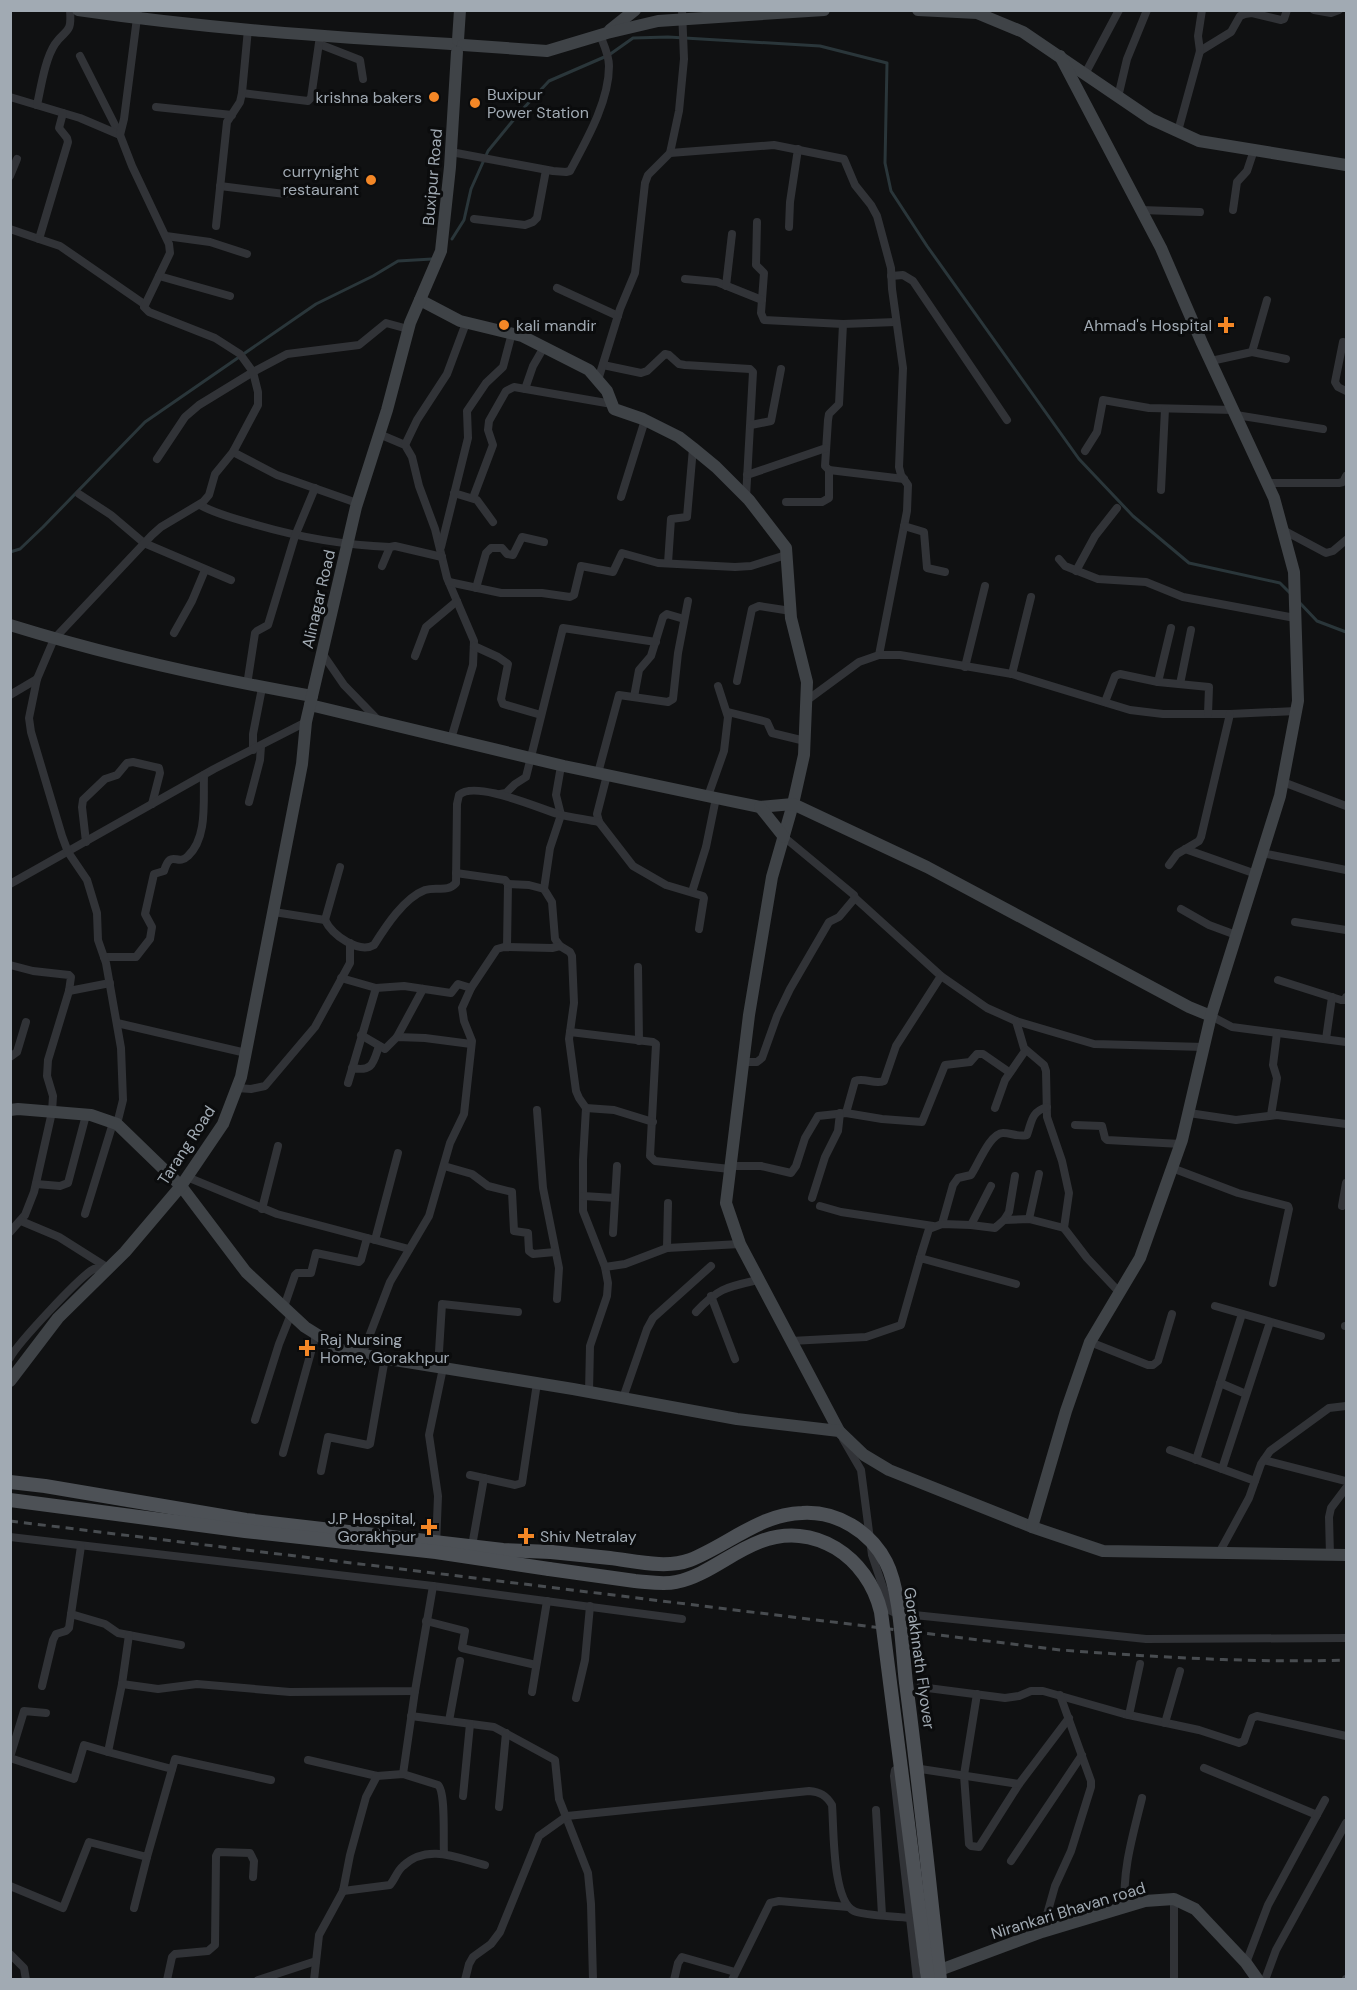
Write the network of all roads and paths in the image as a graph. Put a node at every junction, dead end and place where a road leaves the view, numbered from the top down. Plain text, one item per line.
1 (70, 10) edge
2 (78, 10) edge
3 (460, 10) edge
4 (635, 10) edge
5 (918, 10) edge
6 (1119, 10) edge
7 (1147, 10) edge
8 (1202, 10) edge
9 (1287, 10) edge
10 (1314, 10) edge
11 (1339, 10) edge
12 (816, 11) edge
13 (952, 11) edge
14 (756, 13) edge
15 (138, 15) edge
16 (681, 15) edge
17 (248, 29) junction
18 (604, 34) junction
19 (319, 40) junction
20 (457, 45) junction
21 (1200, 51) junction
22 (80, 56) dead end
23 (1060, 56) junction
24 (1085, 74) junction
25 (363, 80) dead end
26 (242, 93) junction
27 (10, 97) edge
28 (1118, 97) junction
29 (37, 105) junction
30 (156, 107) dead end
31 (63, 113) junction
32 (232, 115) junction
33 (1178, 131) junction
34 (120, 135) junction
35 (798, 149) junction
36 (1254, 150) junction
37 (451, 152) junction
38 (670, 153) junction
39 (17, 159) dead end
40 (1347, 165) edge
41 (546, 170) junction
42 (10, 176) edge
43 (220, 186) junction
44 (285, 194) dead end
45 (1141, 210) junction
46 (1233, 210) dead end
47 (1200, 212) dead end
48 (474, 219) dead end
49 (757, 222) dead end
50 (216, 226) dead end
51 (789, 227) dead end
52 (10, 229) edge
53 (732, 234) dead end
54 (166, 236) junction
55 (39, 238) junction
56 (247, 254) dead end
57 (159, 276) junction
58 (891, 276) junction
59 (686, 279) dead end
60 (726, 286) junction
61 (557, 288) dead end
62 (230, 296) dead end
63 (420, 300) junction
64 (762, 300) junction
65 (1267, 300) dead end
66 (144, 304) junction
67 (618, 316) junction
68 (896, 322) junction
69 (466, 323) junction
70 (843, 324) junction
71 (408, 329) junction
72 (512, 333) junction
73 (1343, 342) dead end
74 (544, 347) junction
75 (1252, 352) junction
76 (1286, 359) dead end
77 (1211, 362) junction
78 (603, 365) junction
79 (781, 369) dead end
80 (253, 372) junction
81 (598, 380) junction
82 (525, 389) junction
83 (1347, 390) edge
84 (612, 404) junction
85 (1166, 409) junction
86 (1235, 413) junction
87 (645, 420) junction
88 (1007, 420) dead end
89 (751, 425) junction
90 (1323, 429) dead end
91 (379, 434) junction
92 (405, 445) junction
93 (693, 448) junction
94 (826, 448) junction
95 (1085, 451) dead end
96 (233, 452) junction
97 (157, 459) dead end
98 (829, 470) junction
99 (747, 475) junction
100 (904, 479) junction
101 (1345, 480) edge
102 (1267, 483) junction
103 (315, 488) junction
104 (1161, 490) dead end
105 (454, 493) junction
106 (79, 494) dead end
107 (621, 497) dead end
108 (746, 497) junction
109 (473, 498) junction
110 (786, 502) dead end
111 (357, 503) junction
112 (200, 505) junction
113 (1118, 508) dead end
114 (493, 522) dead end
115 (904, 526) junction
116 (1282, 530) junction
117 (296, 536) junction
118 (1347, 540) edge
119 (544, 542) dead end
120 (144, 543) junction
121 (347, 545) junction
122 (390, 547) junction
123 (441, 554) junction
124 (786, 555) junction
125 (1059, 559) dead end
126 (668, 563) junction
127 (382, 566) dead end
128 (206, 570) junction
129 (1076, 570) junction
130 (945, 572) dead end
131 (231, 580) dead end
132 (449, 582) junction
133 (985, 586) dead end
134 (476, 588) junction
135 (1031, 597) dead end
136 (457, 601) junction
137 (688, 602) dead end
138 (791, 611) junction
139 (1295, 614) junction
140 (684, 619) junction
141 (10, 625) edge
142 (1171, 628) dead end
143 (1191, 630) dead end
144 (174, 633) dead end
145 (54, 639) junction
146 (656, 642) junction
147 (474, 646) junction
148 (322, 653) junction
149 (879, 655) junction
150 (415, 656) dead end
151 (965, 667) junction
152 (1012, 674) junction
153 (37, 679) junction
154 (737, 681) dead end
155 (1158, 682) junction
156 (1180, 684) junction
157 (247, 685) junction
158 (718, 686) dead end
159 (262, 688) junction
160 (10, 695) edge
161 (633, 697) junction
162 (311, 700) junction
163 (806, 701) junction
164 (1105, 702) junction
165 (1296, 711) junction
166 (728, 712) junction
167 (1208, 714) junction
168 (1230, 714) junction
169 (542, 715) junction
170 (306, 722) junction
171 (380, 722) junction
172 (451, 740) junction
173 (805, 741) junction
174 (257, 748) junction
175 (531, 758) junction
176 (561, 766) junction
177 (602, 774) junction
178 (204, 775) junction
179 (1283, 782) junction
180 (499, 795) junction
181 (712, 797) junction
182 (249, 802) dead end
183 (152, 804) junction
184 (793, 804) junction
185 (1347, 806) edge
186 (760, 807) junction
187 (561, 815) junction
188 (599, 822) junction
189 (784, 837) junction
190 (86, 842) junction
191 (1185, 849) junction
192 (68, 852) junction
193 (1262, 853) junction
194 (1170, 865) dead end
195 (340, 867) dead end
196 (1347, 870) edge
197 (456, 873) junction
198 (1256, 874) junction
199 (10, 884) edge
200 (508, 884) junction
201 (544, 889) junction
202 (692, 892) junction
203 (855, 898) junction
204 (1180, 909) dead end
205 (274, 912) junction
206 (325, 920) junction
207 (1295, 922) dead end
208 (699, 928) dead end
209 (1347, 930) edge
210 (1236, 935) junction
211 (350, 942) junction
212 (560, 946) junction
213 (507, 947) junction
214 (104, 957) junction
215 (10, 965) edge
216 (638, 967) dead end
217 (941, 976) junction
218 (341, 978) junction
219 (1278, 980) dead end
220 (110, 984) junction
221 (376, 988) junction
222 (471, 988) junction
223 (423, 989) junction
224 (69, 991) junction
225 (1332, 997) junction
226 (1347, 997) edge
227 (1211, 1016) junction
228 (1016, 1021) junction
229 (26, 1023) dead end
230 (117, 1023) junction
231 (570, 1032) junction
232 (1277, 1033) junction
233 (361, 1035) junction
234 (397, 1037) junction
235 (1326, 1040) junction
236 (639, 1041) junction
237 (1347, 1042) edge
238 (471, 1044) junction
239 (379, 1046) junction
240 (1204, 1047) junction
241 (1025, 1051) junction
242 (246, 1053) junction
243 (11, 1056) edge
244 (743, 1062) junction
245 (352, 1068) junction
246 (1009, 1072) junction
247 (348, 1083) dead end
248 (237, 1088) junction
249 (586, 1107) junction
250 (1047, 1107) junction
251 (995, 1108) dead end
252 (10, 1110) edge
253 (537, 1110) dead end
254 (52, 1112) junction
255 (843, 1113) junction
256 (1189, 1113) junction
257 (86, 1114) junction
258 (1271, 1115) junction
259 (652, 1122) junction
260 (115, 1123) junction
261 (1347, 1124) edge
262 (1075, 1125) dead end
263 (1181, 1144) junction
264 (278, 1146) dead end
265 (398, 1153) dead end
266 (444, 1166) junction
267 (617, 1166) dead end
268 (731, 1168) junction
269 (1172, 1168) junction
270 (1039, 1174) dead end
271 (1016, 1176) dead end
272 (184, 1182) junction
273 (1347, 1183) edge
274 (36, 1184) junction
275 (991, 1186) dead end
276 (583, 1196) junction
277 (615, 1198) junction
278 (812, 1198) dead end
279 (668, 1203) dead end
280 (820, 1206) dead end
281 (1342, 1206) dead end
282 (262, 1209) junction
283 (85, 1214) dead end
284 (1029, 1219) junction
285 (1004, 1220) junction
286 (21, 1221) junction
287 (938, 1225) junction
288 (971, 1225) junction
289 (1064, 1228) junction
290 (10, 1232) edge
291 (613, 1233) dead end
292 (371, 1239) junction
293 (740, 1244) junction
294 (667, 1248) junction
295 (410, 1249) junction
296 (555, 1252) junction
297 (920, 1258) junction
298 (711, 1266) dead end
299 (605, 1267) junction
300 (104, 1273) junction
301 (758, 1280) junction
302 (1273, 1283) dead end
303 (1016, 1284) dead end
304 (1120, 1293) junction
305 (711, 1296) junction
306 (557, 1299) dead end
307 (1215, 1306) dead end
308 (288, 1311) junction
309 (518, 1312) dead end
310 (696, 1312) dead end
311 (1172, 1314) dead end
312 (1242, 1314) junction
313 (1270, 1322) junction
314 (316, 1334) junction
315 (1321, 1336) dead end
316 (791, 1341) junction
317 (1090, 1342) junction
318 (362, 1355) junction
319 (10, 1358) edge
320 (385, 1358) junction
321 (735, 1359) dead end
322 (440, 1367) junction
323 (10, 1381) edge
324 (537, 1383) junction
325 (1221, 1383) junction
326 (589, 1392) junction
327 (1246, 1394) junction
328 (623, 1398) junction
329 (1347, 1406) edge
330 (255, 1420) dead end
331 (839, 1431) junction
332 (1170, 1450) dead end
333 (283, 1453) dead end
334 (1197, 1460) junction
335 (1264, 1460) junction
336 (1222, 1469) junction
337 (321, 1470) dead end
338 (471, 1475) dead end
339 (484, 1478) junction
340 (1255, 1481) junction
341 (1347, 1481) edge
342 (10, 1482) edge
343 (1347, 1488) edge
344 (10, 1500) edge
345 (1032, 1527) junction
346 (10, 1537) edge
347 (81, 1546) junction
348 (472, 1546) junction
349 (436, 1547) junction
350 (1219, 1553) junction
351 (1330, 1555) junction
352 (1347, 1555) edge
353 (433, 1586) junction
354 (547, 1600) junction
355 (590, 1606) junction
356 (71, 1614) junction
357 (682, 1619) dead end
358 (426, 1621) junction
359 (129, 1635) junction
360 (1347, 1638) edge
361 (181, 1645) dead end
362 (460, 1661) dead end
363 (1140, 1664) dead end
364 (536, 1665) junction
365 (1180, 1671) dead end
366 (122, 1684) junction
367 (42, 1686) dead end
368 (920, 1687) dead end
369 (415, 1691) junction
370 (532, 1692) dead end
371 (977, 1694) junction
372 (1060, 1695) junction
373 (576, 1698) dead end
374 (46, 1713) dead end
375 (1129, 1715) junction
376 (411, 1716) junction
377 (1069, 1718) junction
378 (449, 1721) junction
379 (1165, 1723) junction
380 (470, 1724) junction
381 (506, 1733) junction
382 (1347, 1736) edge
383 (108, 1752) junction
384 (1082, 1755) junction
385 (10, 1757) edge
386 (308, 1760) dead end
387 (1204, 1768) dead end
388 (172, 1769) junction
389 (403, 1774) junction
390 (964, 1775) junction
391 (377, 1776) junction
392 (271, 1780) dead end
393 (1018, 1784) junction
394 (463, 1796) dead end
395 (1142, 1798) dead end
396 (1325, 1800) dead end
397 (499, 1807) dead end
398 (876, 1810) dead end
399 (1317, 1815) junction
400 (567, 1816) junction
401 (1347, 1823) edge
402 (444, 1854) junction
403 (147, 1857) junction
404 (1011, 1861) dead end
405 (485, 1865) dead end
406 (253, 1877) dead end
407 (10, 1886) edge
408 (342, 1891) junction
409 (1174, 1899) junction
410 (849, 1907) junction
411 (134, 1908) dead end
412 (1125, 1908) junction
413 (882, 1915) junction
414 (910, 1918) junction
415 (1042, 1932) junction
416 (10, 1954) edge
417 (316, 1961) junction
418 (1246, 1963) junction
419 (734, 1976) edge
420 (26, 1980) edge
421 (167, 1980) edge
422 (258, 1980) edge
423 (314, 1980) edge
424 (465, 1980) edge
425 (593, 1980) edge
426 (674, 1980) edge
427 (917, 1980) edge
428 (928, 1980) edge
429 (939, 1980) edge
430 (1174, 1980) edge
431 (1258, 1980) edge
432 (1265, 1980) edge

1 - 29 street
2 - 15 street
3 - 20 street, Buxipur Road
4 - 18 street
5 - 13 street
6 - 24 street
7 - 28 street
8 - 21 street
9 - 21 street
10 - 11 street
12 - 14 street
13 - 23 street
14 - 16 street
15 - 17 street
15 - 34 street
16 - 18 street
16 - 38 street
17 - 19 street
17 - 26 street
18 - 20 street
18 - 41 street
19 - 20 street
19 - 25 street
19 - 26 street
20 - 37 street, Buxipur Road
21 - 33 street
22 - 34 street
23 - 24 street
23 - 45 street
24 - 28 street
26 - 32 street
27 - 29 street
28 - 33 street
29 - 31 street
30 - 32 street
31 - 34 street
31 - 55 street
32 - 43 street
33 - 36 street
34 - 54 street
35 - 38 street
35 - 51 street
35 - 58 street
36 - 40 street
36 - 46 street
37 - 41 street
37 - 63 street, Buxipur Road
38 - 67 street
39 - 42 street
41 - 48 street
43 - 44 street
43 - 50 street
45 - 47 street
45 - 77 street
49 - 64 street
52 - 55 street
53 - 60 street
54 - 56 street
54 - 57 street
55 - 66 street
57 - 62 street
57 - 66 street
58 - 68 street
58 - 88 street
59 - 60 street
60 - 64 street
61 - 67 street
63 - 69 street
63 - 71 street, Alinagar Road
64 - 70 street
65 - 75 street
66 - 80 street
67 - 78 street
68 - 70 street
68 - 100 street
69 - 72 street
69 - 92 street
70 - 94 street
71 - 80 street
71 - 91 street, Alinagar Road
72 - 74 street
72 - 105 street
73 - 83 street
74 - 81 street
74 - 82 street
75 - 76 street
75 - 77 street
77 - 86 street
78 - 81 street
78 - 89 street
79 - 89 street
80 - 96 street
80 - 97 street
81 - 84 street
82 - 84 street
82 - 109 street
84 - 87 street
85 - 86 street
85 - 95 street
85 - 104 street
86 - 90 street
86 - 102 street
87 - 93 street
87 - 107 street
89 - 99 street
91 - 92 street
91 - 111 street, Alinagar Road
92 - 123 street
93 - 108 street
93 - 126 street
94 - 98 street
94 - 99 street
96 - 103 street
96 - 112 street
98 - 100 street
98 - 110 street
99 - 108 street
100 - 115 street
101 - 102 street
102 - 116 street
103 - 111 street
103 - 117 street
105 - 109 street
105 - 123 street
106 - 120 street
108 - 124 street
109 - 114 street
111 - 121 street, Alinagar Road
112 - 117 street
112 - 120 street
113 - 129 street
115 - 130 street
115 - 149 street
116 - 118 street
116 - 139 street
117 - 121 street
117 - 157 street
119 - 134 street
120 - 128 street
120 - 145 street
121 - 122 street
121 - 148 street, Alinagar Road
122 - 123 street
122 - 127 street
123 - 132 street
124 - 126 street
124 - 138 street
125 - 129 street
126 - 134 street
128 - 131 street
128 - 144 street
129 - 139 street
132 - 134 street
132 - 136 street
133 - 151 street
135 - 152 street
136 - 147 street
136 - 150 street
137 - 140 street
138 - 154 street
138 - 163 street
139 - 165 street
140 - 146 street
140 - 161 street
141 - 145 street
142 - 155 street
143 - 156 street
145 - 153 street
145 - 157 street
146 - 161 street
146 - 169 street
147 - 169 street
147 - 172 street
148 - 162 street, Alinagar Road
148 - 171 street
149 - 151 street
149 - 163 street
151 - 152 street
152 - 164 street
153 - 160 street
153 - 192 street
155 - 156 street
155 - 164 street
156 - 167 street
157 - 159 street
158 - 166 street
159 - 162 street
159 - 174 street
161 - 177 street
162 - 170 street, Alinagar Road
162 - 171 street
163 - 173 street
164 - 167 street
165 - 168 street
165 - 179 street
166 - 173 street
166 - 181 street
167 - 168 street
168 - 191 street
169 - 175 street
170 - 174 street
170 - 205 street, Alinagar Road
171 - 172 street
172 - 175 street
173 - 184 street
174 - 178 street
174 - 182 street
175 - 176 street
175 - 180 street
176 - 177 street
176 - 187 street
177 - 181 street
177 - 188 street
178 - 183 street
178 - 214 street
179 - 185 street
179 - 193 street
180 - 187 street
180 - 197 street
181 - 186 street
181 - 202 street
183 - 190 street
183 - 190 street
184 - 186 street
184 - 189 street
184 - 227 street
186 - 189 street
187 - 188 street
187 - 201 street
188 - 202 street
189 - 203 street
189 - 244 street
190 - 192 street
191 - 194 street
191 - 198 street
192 - 199 street
192 - 214 street
193 - 196 street
193 - 198 street
195 - 206 street
197 - 200 street
197 - 211 street
198 - 210 street
200 - 201 street
200 - 213 street
201 - 212 street
202 - 208 street
203 - 217 street
203 - 244 street
204 - 210 street
205 - 206 street
205 - 242 street, Tarang Road
206 - 211 street
207 - 209 street
210 - 227 street
211 - 218 street
212 - 213 street
212 - 231 street
213 - 222 street
214 - 220 street
215 - 224 street
216 - 236 street
217 - 228 street
217 - 255 street
218 - 221 street
218 - 248 street
219 - 225 street
220 - 224 street
220 - 230 street
221 - 223 street
221 - 233 street
222 - 223 street
222 - 238 street
223 - 234 street
224 - 254 street
225 - 226 street
225 - 235 street
227 - 232 street
227 - 240 street
228 - 240 street
228 - 241 street
229 - 243 street
230 - 242 street
230 - 260 street
231 - 236 street
231 - 249 street
232 - 235 street
232 - 258 street
233 - 239 street
233 - 245 street
234 - 238 street
234 - 239 street
235 - 237 street
236 - 259 street
238 - 266 street
239 - 245 street
240 - 256 street
241 - 246 street
241 - 250 street
242 - 248 street, Tarang Road
244 - 268 street
245 - 247 street
246 - 251 street
246 - 255 street
248 - 272 street, Tarang Road
249 - 259 street
249 - 276 street
250 - 287 street
250 - 289 street
252 - 254 street
253 - 296 street
254 - 257 street
254 - 274 street
255 - 268 street
255 - 278 street
256 - 258 street
256 - 263 street
257 - 260 street
257 - 274 street
258 - 261 street
259 - 268 street
260 - 272 street
260 - 283 street
262 - 263 street
263 - 269 street
264 - 282 street
265 - 292 street
266 - 295 street
266 - 296 street
267 - 277 street
268 - 293 street
269 - 302 street
269 - 304 street
270 - 284 street
271 - 285 street
272 - 282 street
272 - 300 street, Tarang Road
272 - 308 street
273 - 281 street
274 - 286 street
275 - 288 street
276 - 277 street
276 - 299 street
277 - 291 street
279 - 294 street
280 - 287 street
282 - 292 street
284 - 285 street
284 - 289 street
285 - 288 street
286 - 290 street
286 - 300 street
287 - 288 street
287 - 297 street
289 - 304 street
292 - 295 street
292 - 308 street
293 - 294 street
293 - 301 street
294 - 299 street
295 - 318 street
296 - 306 street
297 - 303 street
297 - 316 street
298 - 328 street
299 - 326 street
300 - 319 street
300 - 323 street, Tarang Road
301 - 305 street
301 - 316 street
304 - 317 street
305 - 310 street
305 - 321 street
307 - 312 street
308 - 314 street
308 - 330 street
309 - 322 street
311 - 317 street
312 - 313 street
312 - 325 street
313 - 315 street
313 - 327 street
314 - 318 street
314 - 333 street
316 - 331 street
317 - 345 street
318 - 320 street
320 - 322 street
320 - 337 street
322 - 324 street
322 - 349 street
324 - 326 street
324 - 339 street
325 - 327 street
325 - 334 street
326 - 328 street
327 - 336 street
328 - 331 street
329 - 335 street
331 - 345 street
331 - 360 street
332 - 334 street
334 - 336 street
335 - 340 street
335 - 341 street
336 - 340 street
338 - 339 street
339 - 348 street
340 - 350 street
342 - 349 main road
343 - 351 street
344 - 349 main road
345 - 350 street
346 - 347 street
347 - 353 street
347 - 356 street
348 - 349 main road, Gorakhnath Flyover
348 - 429 main road, Gorakhnath Flyover, bridge
349 - 428 main road, Gorakhnath Flyover, bridge
350 - 351 street
351 - 352 street
353 - 354 street
353 - 358 street
354 - 355 street
354 - 364 street
355 - 357 street
355 - 373 street
356 - 359 street
356 - 367 street
358 - 364 street
358 - 369 street
359 - 361 street
359 - 366 street
362 - 378 street
363 - 375 street
364 - 370 street
365 - 379 street
366 - 369 street
366 - 383 street
368 - 371 street
369 - 376 street
371 - 372 street
371 - 390 street
372 - 375 street
372 - 377 street
374 - 385 street
375 - 379 street
376 - 378 street
376 - 389 street
377 - 384 street
377 - 393 street
378 - 380 street
379 - 382 street
380 - 381 street
380 - 394 street
381 - 397 street
381 - 400 street
383 - 385 street
383 - 388 street
384 - 404 street
384 - 415 street
386 - 391 street
387 - 399 street
388 - 392 street
388 - 403 street
389 - 391 street
389 - 402 street
390 - 393 street
390 - 393 street
390 - 414 street
391 - 408 street
395 - 412 street
396 - 399 street
398 - 413 street
399 - 418 street
400 - 410 street
400 - 424 street
400 - 425 street
401 - 432 street
402 - 405 street
402 - 408 street
403 - 407 street
403 - 411 street
406 - 421 street
408 - 417 street
409 - 412 street, Nirankari Bhavan road
409 - 418 street
409 - 430 street
410 - 413 street
410 - 419 street
412 - 415 street, Nirankari Bhavan road
413 - 414 street
414 - 427 street
415 - 429 street, Nirankari Bhavan road
416 - 420 street
417 - 422 street
417 - 423 street
418 - 431 street
419 - 426 street

